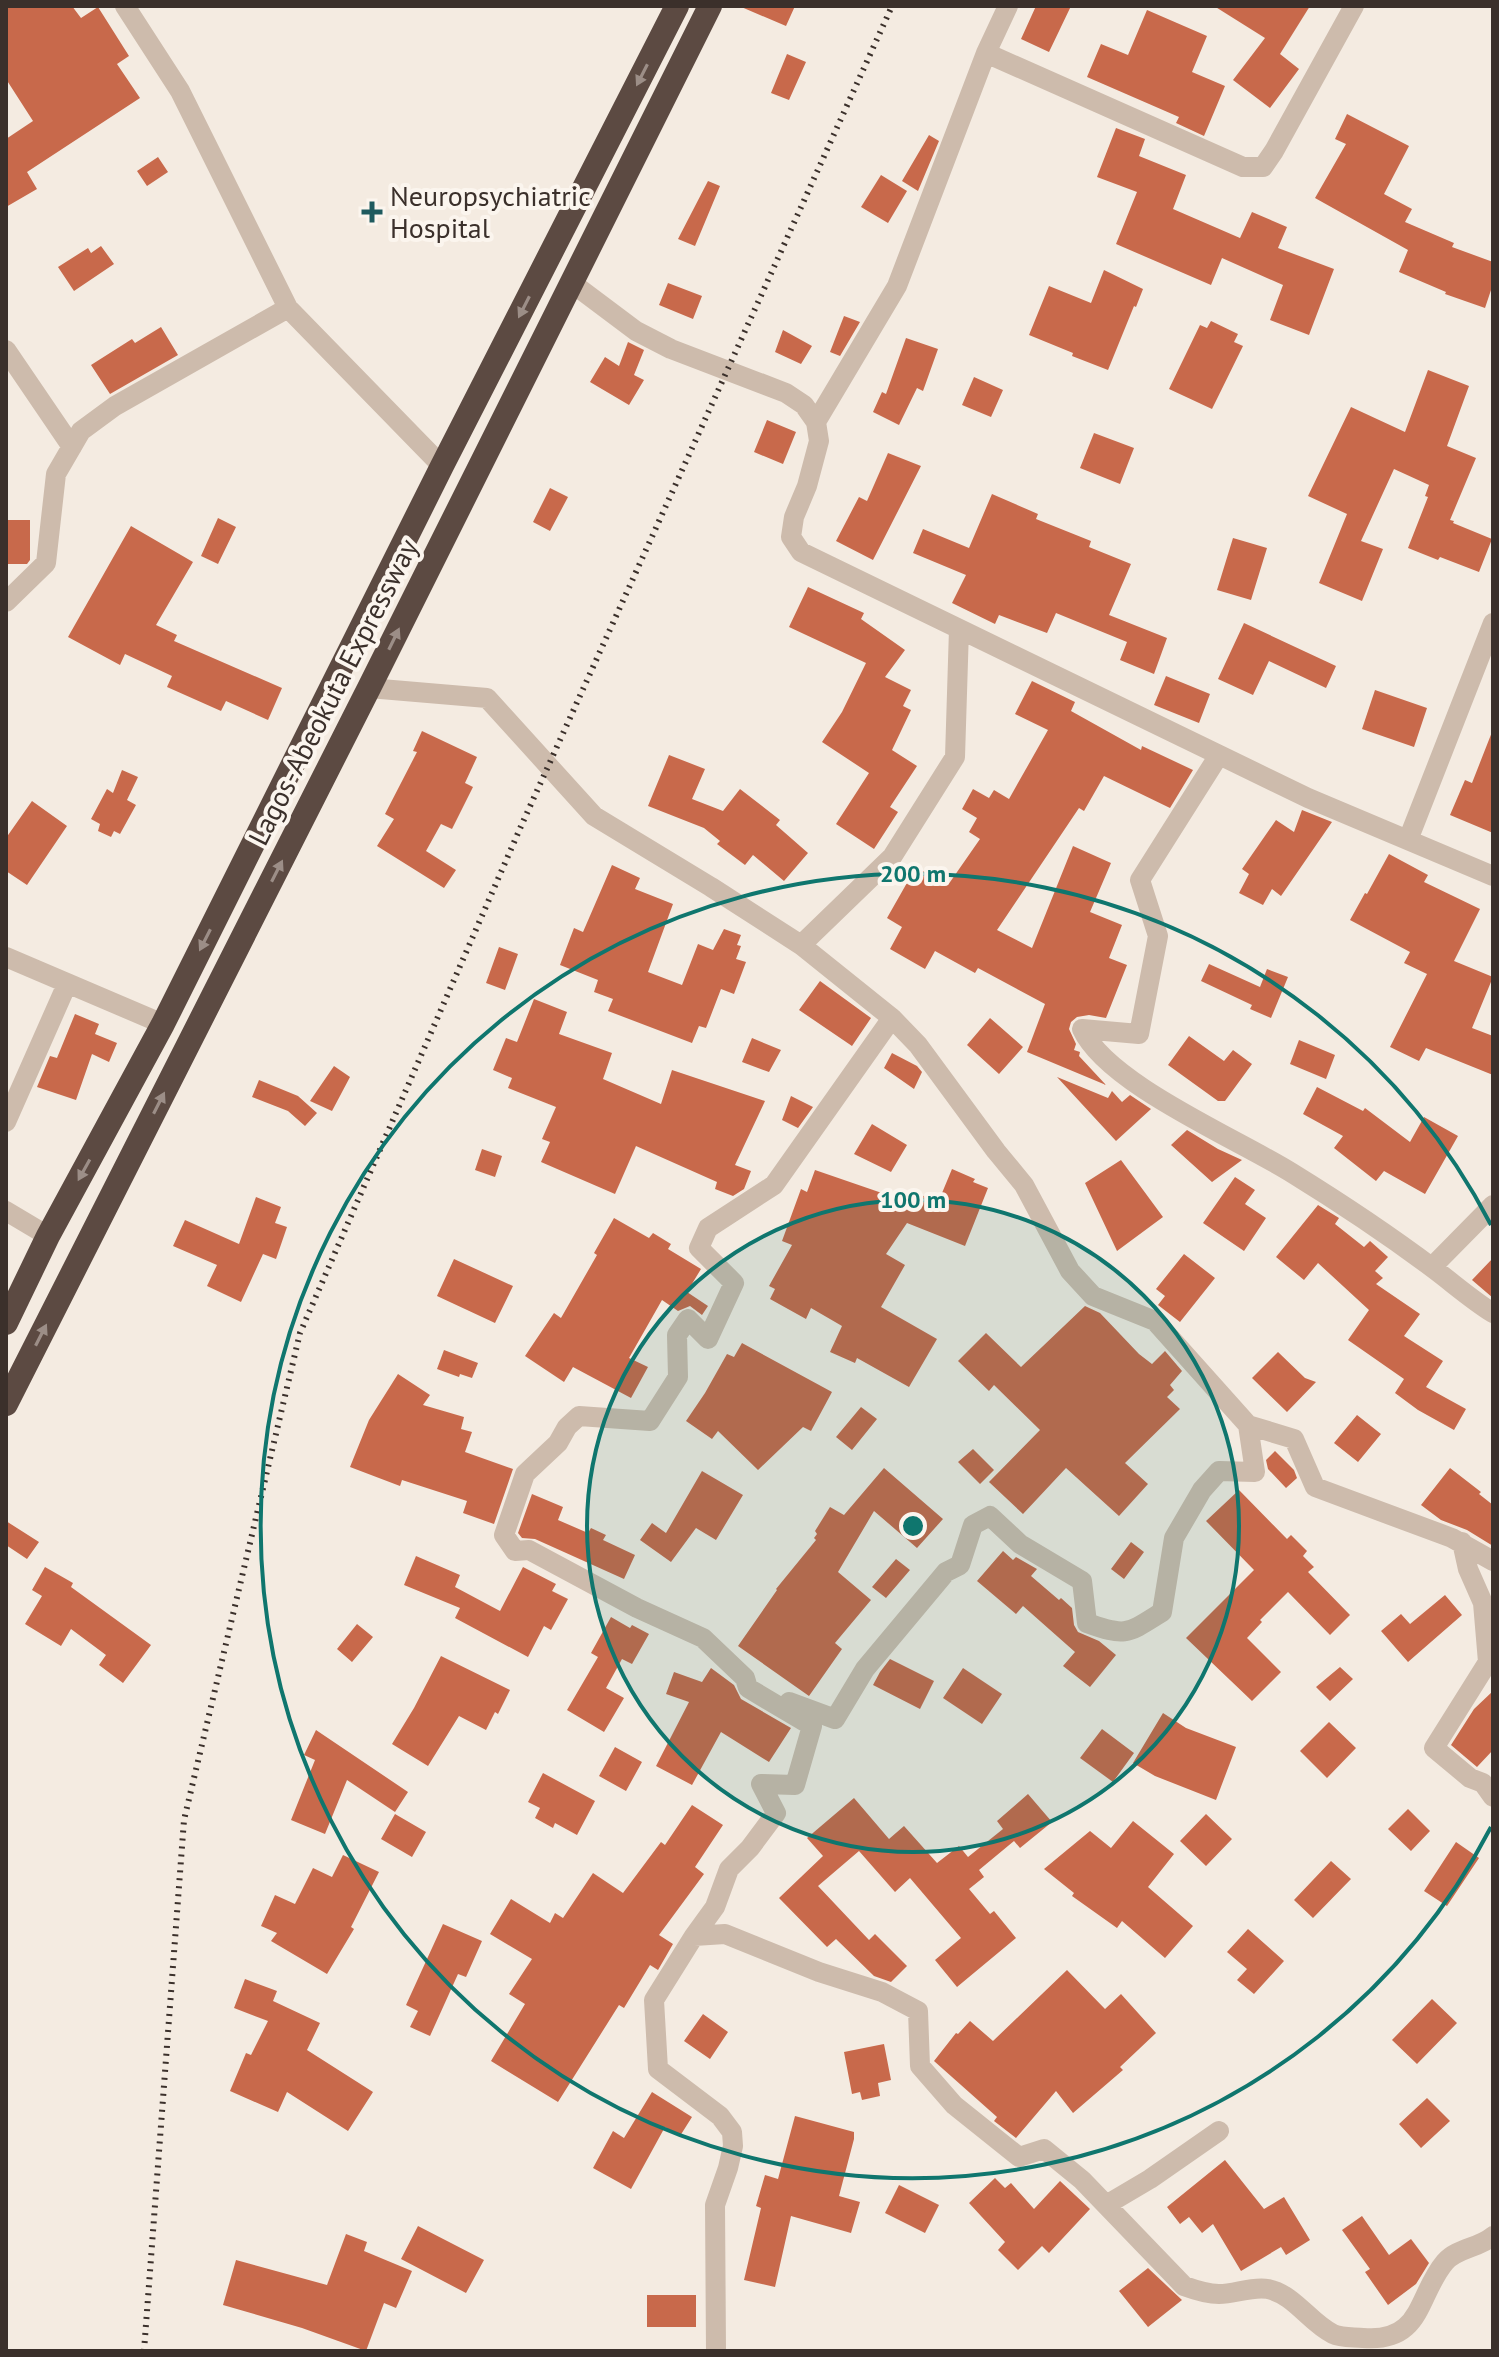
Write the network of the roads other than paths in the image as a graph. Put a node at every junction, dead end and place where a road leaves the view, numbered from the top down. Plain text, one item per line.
1 (125, 6) edge
2 (677, 6) edge
3 (710, 6) edge
4 (1008, 6) edge
5 (1354, 6) edge
6 (986, 53) junction
7 (572, 283) junction
8 (288, 308) junction
9 (6, 350) edge
10 (816, 422) junction
11 (72, 447) junction
12 (442, 466) junction
13 (6, 602) edge
14 (1493, 623) edge
15 (959, 629) junction
16 (369, 688) junction
17 (1219, 755) junction
18 (1408, 840) junction
19 (1493, 876) edge
20 (801, 945) junction
21 (6, 957) edge
22 (67, 984) junction
23 (892, 1018) junction
24 (163, 1024) junction
25 (6, 1122) edge
26 (1493, 1205) edge
27 (6, 1211) edge
28 (48, 1236) junction
29 (1432, 1267) junction
30 (1493, 1313) edge
31 (6, 1323) edge
32 (6, 1404) edge
33 (1248, 1425) junction
34 (1462, 1542) junction
35 (1493, 1561) edge
36 (748, 1688) junction
37 (1493, 1797) edge
38 (694, 1936) junction
39 (1219, 2131) dead end
40 (1106, 2205) junction
41 (1493, 2236) edge
42 (716, 2351) edge

1 - 8 street
2 -> 12 highway, Lagos-Abeokuta Expressway
3 - 7 highway, Lagos-Abeokuta Expressway
4 - 6 street
5 - 6 street
6 - 10 street
7 - 10 street
16 -> 7 highway, Lagos-Abeokuta Expressway
8 - 11 street
8 - 12 street
9 - 11 street
10 - 15 street
11 - 13 street
12 -> 24 highway, Lagos-Abeokuta Expressway
14 - 18 street
15 - 17 street
15 - 20 street
16 - 20 street
32 -> 16 highway, Lagos-Abeokuta Expressway
17 - 18 street
17 - 29 street
18 - 19 street
20 - 23 street
21 - 22 street
22 - 24 street
22 - 25 street
23 - 33 street
23 - 36 street
24 -> 28 highway, Lagos-Abeokuta Expressway
26 - 29 street
27 - 28 street
28 - 31 highway, Lagos-Abeokuta Expressway
29 - 30 street
33 - 34 street
33 - 36 street
34 - 35 street
34 - 37 street
36 - 38 street
38 - 40 street
38 - 42 street
39 - 40 street
40 - 41 street

